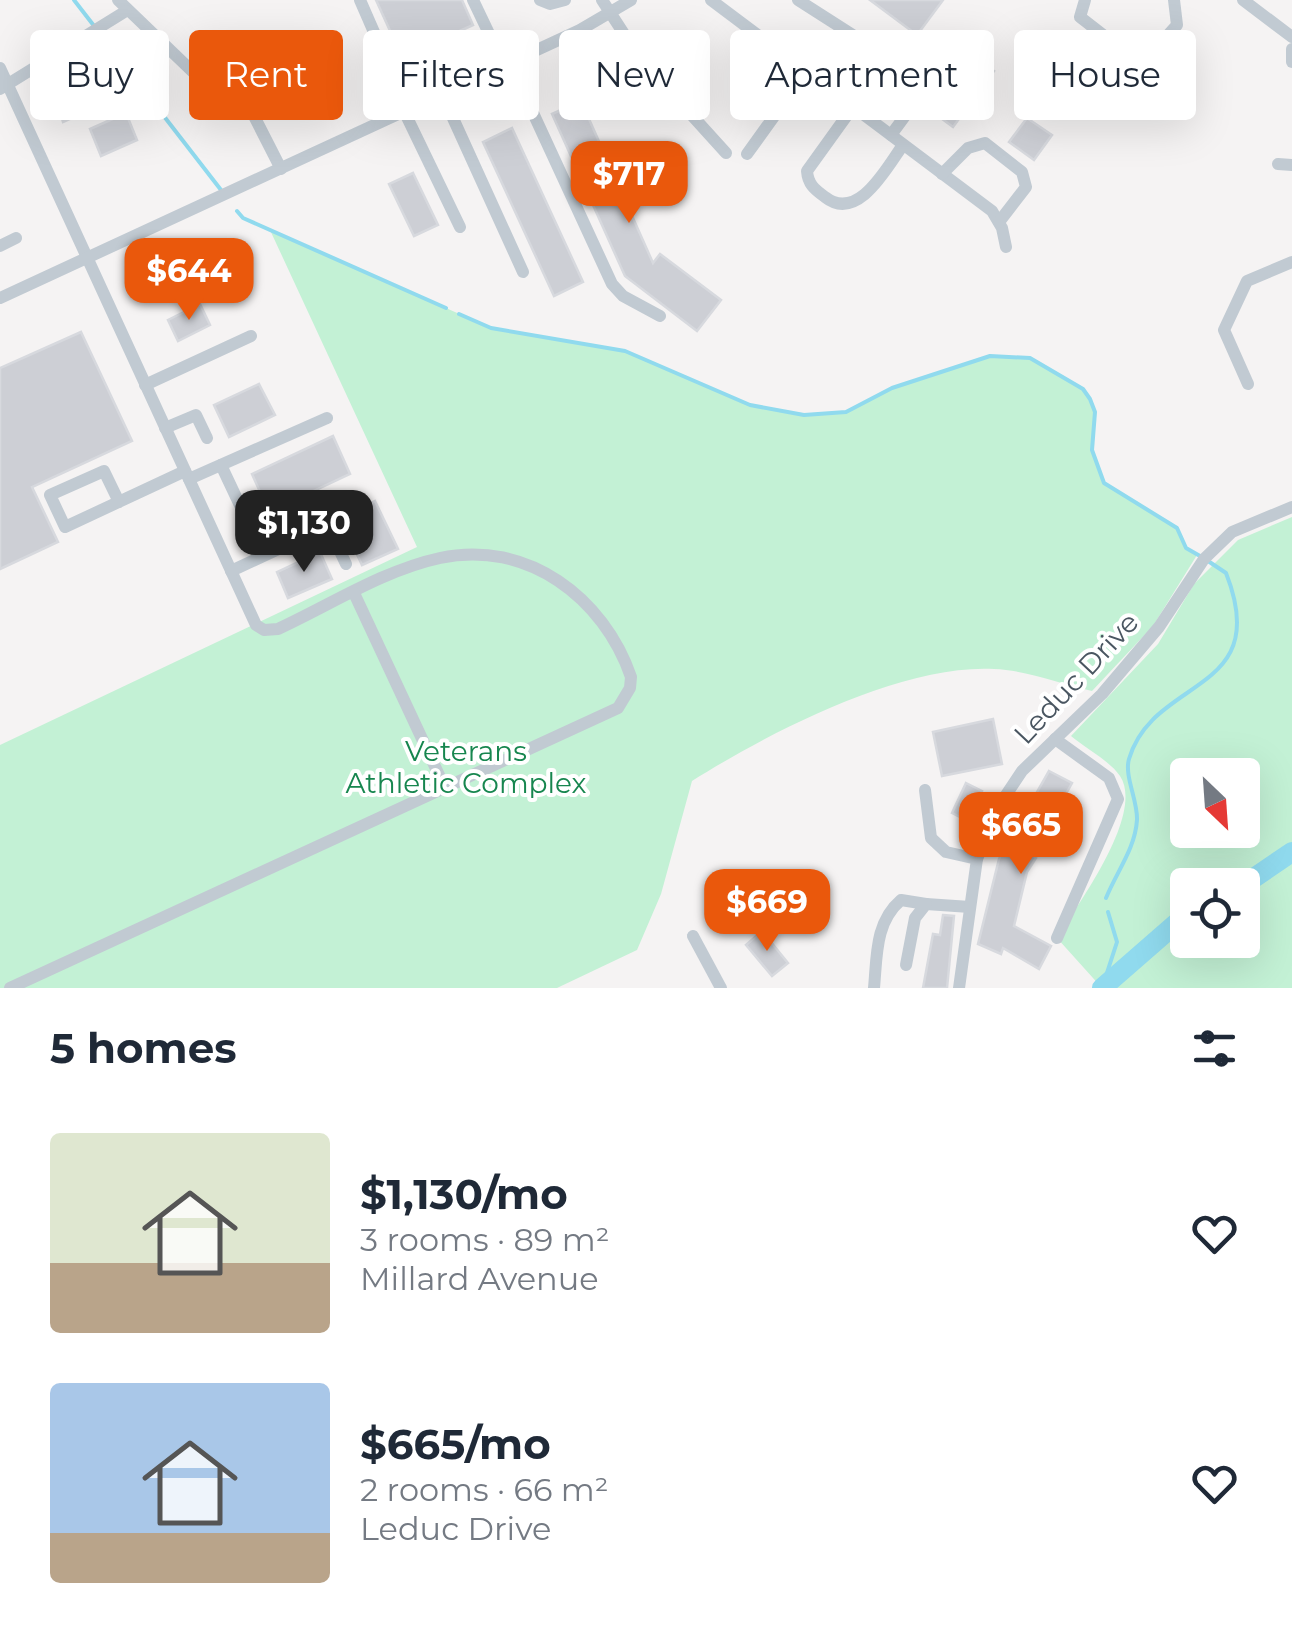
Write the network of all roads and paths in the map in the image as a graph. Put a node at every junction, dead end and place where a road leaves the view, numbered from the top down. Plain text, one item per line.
1 (360, 0) edge
2 (473, 0) edge
3 (540, 0) edge
4 (565, 0) edge
5 (602, 0) edge
6 (631, 0) edge
7 (711, 0) edge
8 (798, 0) edge
9 (1085, 0) edge
10 (1174, 0) edge
11 (1243, 0) edge
12 (122, 5) edge
13 (610, 12) junction
14 (373, 30) edge
15 (489, 30) edge
16 (751, 30) edge
17 (841, 30) edge
18 (1292, 37) edge
19 (539, 48) edge
20 (1292, 49) edge
21 (1292, 62) edge
22 (0, 68) edge
23 (4, 87) edge
24 (384, 120) edge
25 (411, 120) edge
26 (454, 120) edge
27 (534, 120) edge
28 (773, 120) edge
29 (844, 120) edge
30 (871, 120) edge
31 (902, 120) edge
32 (891, 135) junction
33 (903, 145) junction
34 (726, 152) dead end
35 (747, 154) dead end
36 (281, 168) junction
37 (942, 174) junction
38 (998, 222) junction
39 (460, 226) dead end
40 (16, 238) dead end
41 (0, 246) edge
42 (1006, 246) dead end
43 (87, 259) junction
44 (1292, 262) edge
45 (523, 272) dead end
46 (0, 298) edge
47 (660, 316) dead end
48 (252, 336) dead end
49 (1248, 384) dead end
50 (145, 385) junction
51 (327, 418) dead end
52 (165, 428) junction
53 (207, 438) dead end
54 (221, 465) junction
55 (187, 475) junction
56 (119, 502) junction
57 (1290, 508) edge
58 (246, 518) dead end
59 (346, 564) dead end
60 (232, 571) junction
61 (354, 593) junction
62 (1055, 740) junction
63 (445, 788) junction
64 (925, 790) dead end
65 (977, 859) junction
66 (926, 904) junction
67 (970, 907) junction
68 (693, 936) dead end
69 (1057, 938) dead end
70 (906, 964) dead end
71 (10, 988) edge
72 (721, 988) edge
73 (874, 988) edge
74 (959, 988) edge

1 - 14 street
2 - 15 street
3 - 4 street
5 - 13 street
6 - 13 street
7 - 16 street
8 - 17 street
9 - 10 street
11 - 18 street
12 - 23 street
12 - 36 street
13 - 19 street
13 - 34 street
20 - 21 street
22 - 23 street
23 - 43 street
24 - 36 street
25 - 39 street
26 - 45 street
27 - 47 street
28 - 35 street
29 - 33 street
30 - 32 street
31 - 32 street
32 - 33 street
33 - 37 street
36 - 43 street
37 - 38 street
37 - 38 street
38 - 42 street
40 - 41 street
43 - 46 street
43 - 50 street
44 - 49 street
48 - 50 street
50 - 52 street
51 - 54 street
52 - 53 street
52 - 55 street
54 - 55 street
54 - 58 street
55 - 56 street
55 - 60 street
56 - 56 street
57 - 62 street, Leduc Drive
59 - 60 street
60 - 61 street
61 - 63 street
61 - 63 street
62 - 65 street, Leduc Drive
62 - 69 street
63 - 71 street
64 - 65 street
65 - 67 street, Leduc Drive
66 - 67 street
66 - 70 street
66 - 73 street
67 - 74 street, Leduc Drive
68 - 72 street

